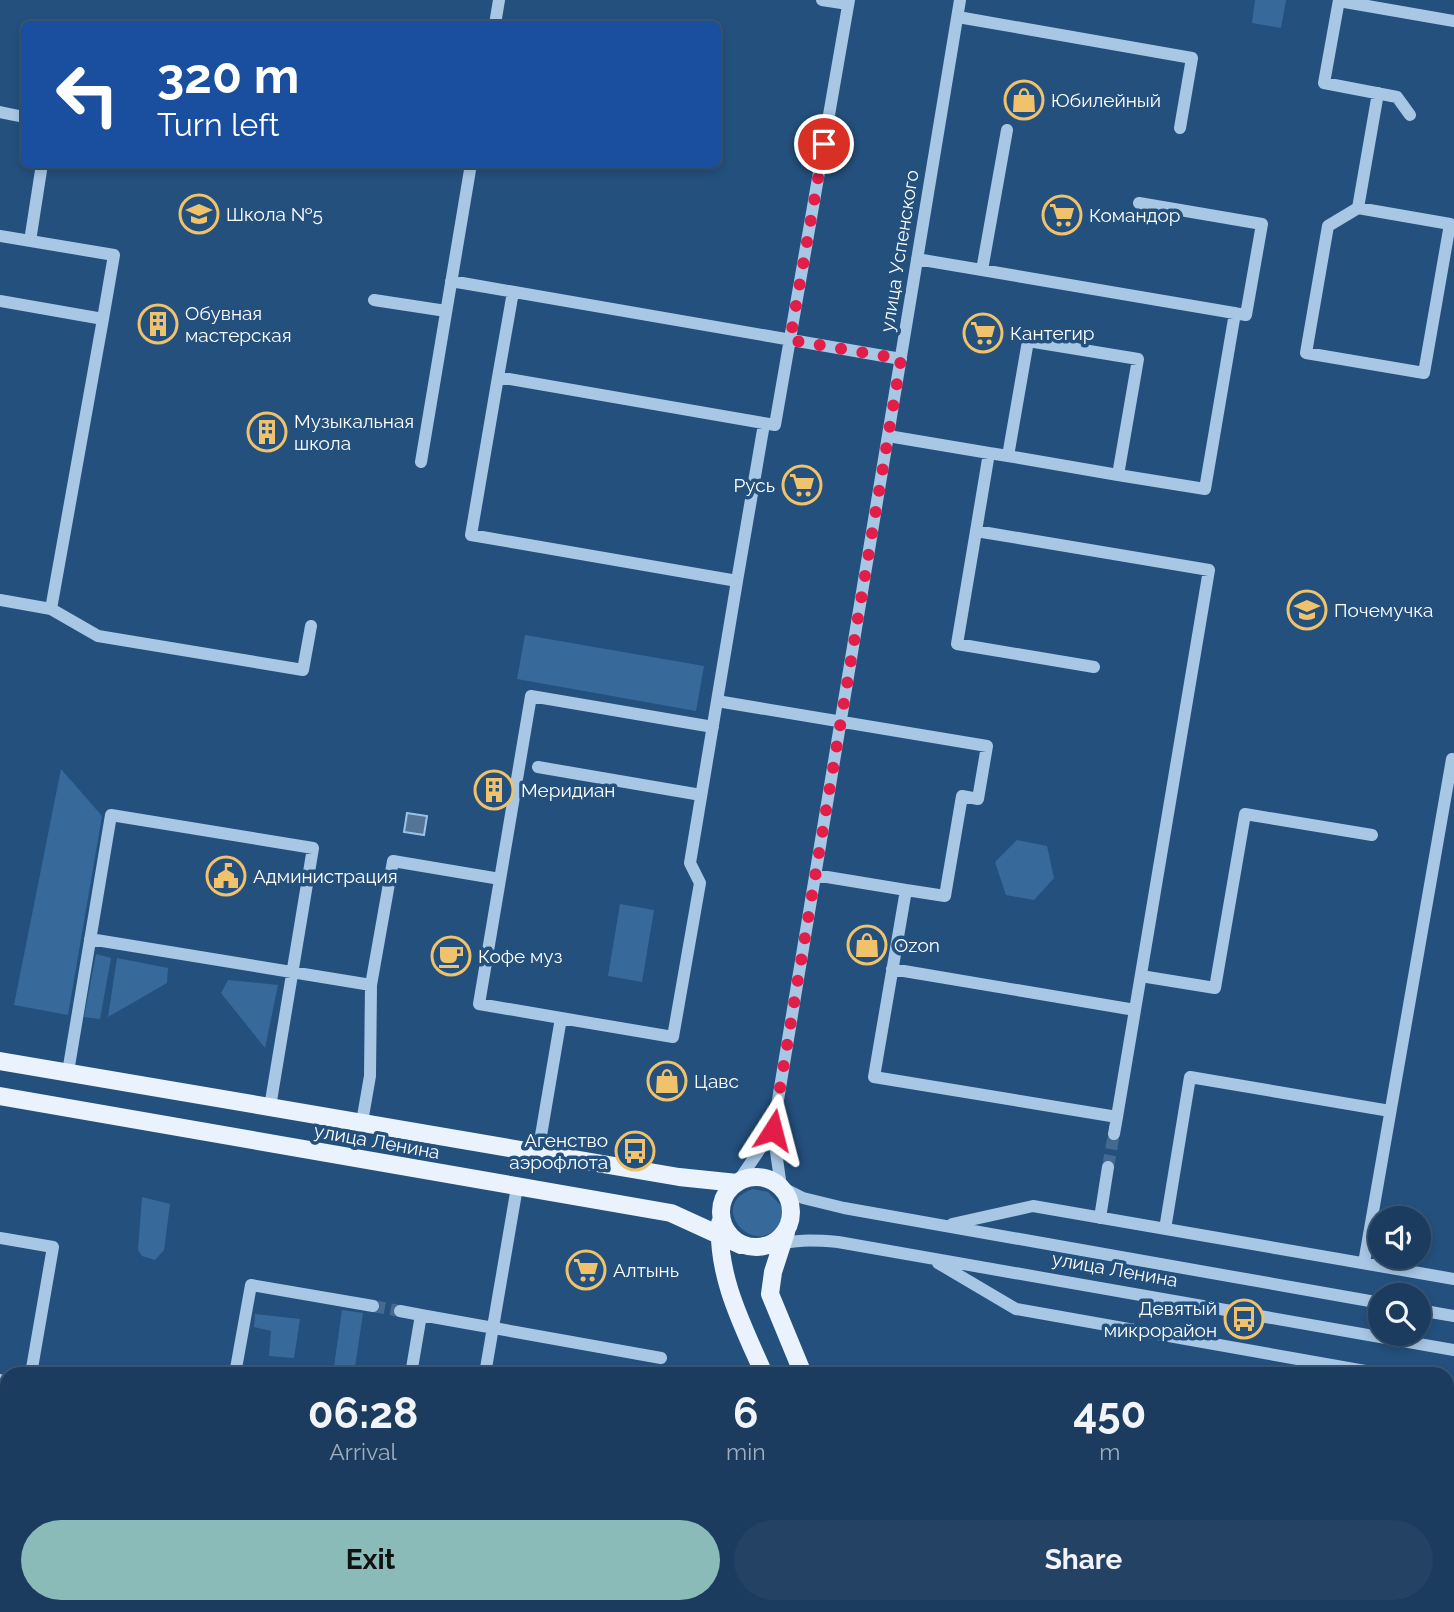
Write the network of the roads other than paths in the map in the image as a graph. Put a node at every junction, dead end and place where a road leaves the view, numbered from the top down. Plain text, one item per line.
1 (499, 0) edge
2 (822, 0) edge
3 (960, 0) edge
4 (1339, 0) edge
5 (849, 2) edge
6 (958, 17) junction
7 (496, 21) edge
8 (1454, 21) edge
9 (1378, 93) junction
10 (0, 112) edge
11 (1410, 115) dead end
12 (21, 116) edge
13 (1180, 128) dead end
14 (1007, 130) dead end
15 (41, 168) edge
16 (470, 168) edge
17 (1139, 203) dead end
18 (1358, 208) junction
19 (0, 236) edge
20 (30, 241) junction
21 (918, 259) junction
22 (982, 270) junction
23 (451, 281) junction
24 (513, 292) junction
25 (374, 300) dead end
26 (0, 301) edge
27 (446, 311) junction
28 (1235, 313) junction
29 (103, 319) junction
30 (790, 340) junction
31 (901, 359) junction
32 (499, 377) junction
33 (764, 424) junction
34 (888, 436) junction
35 (989, 453) junction
36 (1008, 456) junction
37 (421, 462) dead end
38 (1118, 475) junction
39 (976, 531) junction
40 (737, 581) junction
41 (0, 600) edge
42 (51, 609) junction
43 (311, 626) dead end
44 (1094, 667) dead end
45 (717, 701) junction
46 (841, 722) junction
47 (713, 727) junction
48 (1452, 759) dead end
49 (538, 768) dead end
50 (701, 795) junction
51 (1372, 835) dead end
52 (815, 875) junction
53 (500, 879) junction
54 (905, 890) junction
55 (90, 939) junction
56 (892, 970) junction
57 (292, 972) junction
58 (1141, 976) junction
59 (371, 985) junction
60 (1135, 1010) junction
61 (561, 1018) junction
62 (0, 1061) edge
63 (68, 1072) junction
64 (0, 1096) edge
65 (270, 1107) junction
66 (1390, 1111) junction
67 (1117, 1117) junction
68 (362, 1122) junction
69 (773, 1130) junction
70 (1114, 1134) tunnel mouth
71 (538, 1153) junction
72 (1108, 1167) tunnel mouth
73 (737, 1183) junction
74 (517, 1187) junction
75 (781, 1187) junction
76 (721, 1213) junction
77 (1100, 1218) junction
78 (944, 1226) junction
79 (1164, 1229) junction
80 (720, 1233) junction
81 (0, 1238) edge
82 (741, 1245) junction
83 (775, 1245) junction
84 (932, 1259) junction
85 (1364, 1263) junction
86 (1454, 1279) edge
87 (1368, 1301) edge
88 (373, 1306) tunnel mouth
89 (400, 1311) tunnel mouth
90 (1431, 1312) edge
91 (421, 1315) junction
92 (1454, 1316) edge
93 (493, 1327) junction
94 (1454, 1350) edge
95 (661, 1358) dead end
96 (33, 1367) edge
97 (236, 1367) edge
98 (412, 1367) edge
99 (486, 1367) edge
100 (761, 1367) edge
101 (800, 1367) edge
102 (1341, 1367) edge

1 - 7 street
2 - 5 street
3 - 6 street, улица Успенского
4 - 8 street
4 - 9 street
5 - 30 street
6 - 13 street
6 - 21 street, улица Успенского
9 - 11 street
9 - 18 street
10 - 12 street
14 - 22 street
15 - 20 street
16 - 23 street
17 - 28 street
18 - 18 street
19 - 20 street
20 - 29 street
21 - 22 street
21 - 31 street, улица Успенского
22 - 28 street
23 - 24 street
23 - 27 street
24 - 30 street
24 - 32 street
25 - 27 street
26 - 29 street
27 - 37 street
28 - 38 street
29 - 42 street
30 - 31 street
30 - 33 street
31 - 34 street, улица Успенского
32 - 33 street
32 - 40 street
33 - 40 street
34 - 35 street
34 - 46 street, улица Успенского
35 - 36 street
35 - 39 street
36 - 38 street
36 - 38 street
39 - 44 street
39 - 58 street
40 - 45 street
41 - 42 street
42 - 43 street
45 - 46 street
45 - 47 street
46 - 52 street, улица Успенского
46 - 54 street
47 - 50 street
47 - 53 street
48 - 66 street
49 - 50 street
50 - 61 street
51 - 58 street
52 - 54 street
52 - 69 street, улица Успенского
53 - 59 street
53 - 61 street
54 - 56 street
55 - 57 street
55 - 57 street
55 - 63 street
56 - 60 street
56 - 67 street
57 - 59 street
57 - 65 street
58 - 60 street
59 - 68 street
60 - 67 street
61 - 71 street
62 - 63 main road, улица Ленина
63 - 65 main road, улица Ленина
64 - 74 main road, улица Ленина
65 - 68 main road, улица Ленина
66 - 79 street
66 - 85 street
67 - 70 street
68 - 71 main road, улица Ленина
69 - 73 street
69 - 75 street
71 - 73 main road, улица Ленина
72 - 77 street
73 - 75 main road
73 - 76 main road
74 - 80 main road, улица Ленина
74 - 93 street
75 - 78 street, улица Ленина
75 - 83 main road
76 - 80 main road
76 - 82 main road
77 - 78 street
77 - 79 street
78 - 87 street, улица Ленина
79 - 85 street
80 - 82 main road, улица Ленина
80 - 100 main road
81 - 96 street
82 - 83 main road
83 - 84 street, улица Ленина
83 - 101 main road
84 - 94 street, улица Ленина
84 - 102 street
85 - 86 street
88 - 97 street
89 - 91 street
90 - 92 street
91 - 93 street
91 - 98 street
93 - 95 street
93 - 99 street

